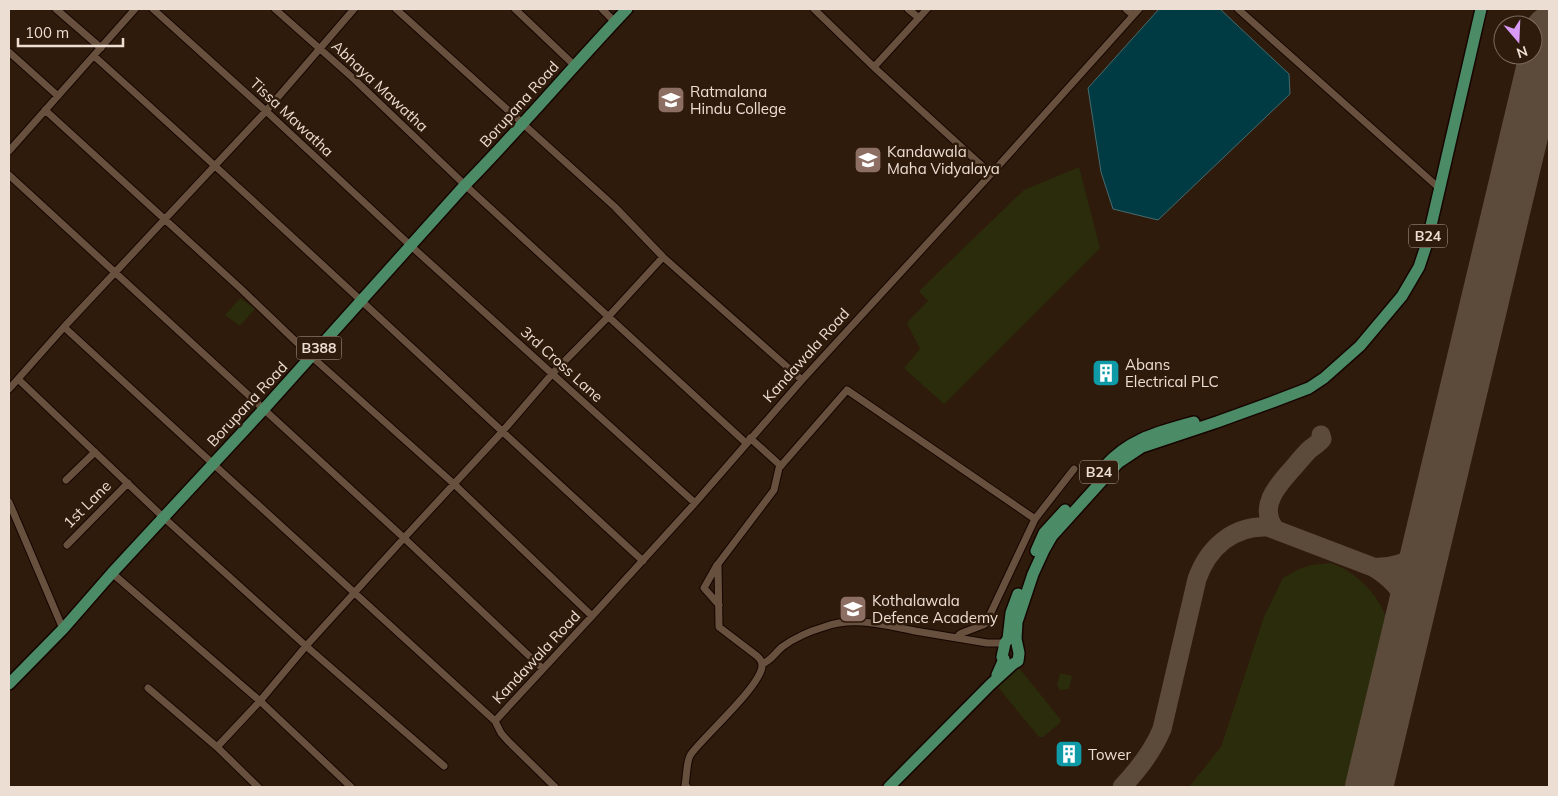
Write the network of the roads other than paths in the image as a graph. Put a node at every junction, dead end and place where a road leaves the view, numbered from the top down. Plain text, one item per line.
1 (56, 9) edge
2 (135, 9) edge
3 (153, 9) edge
4 (275, 9) edge
5 (354, 9) edge
6 (396, 9) edge
7 (515, 9) edge
8 (602, 9) edge
9 (627, 9) edge
10 (814, 9) edge
11 (908, 9) edge
12 (927, 9) edge
13 (1126, 9) edge
14 (1139, 9) edge
15 (1238, 9) edge
16 (1481, 9) edge
17 (1133, 15) junction
18 (919, 18) junction
19 (615, 22) junction
20 (101, 48) junction
21 (319, 48) junction
22 (9, 52) edge
23 (94, 56) junction
24 (574, 65) junction
25 (874, 67) junction
26 (58, 96) junction
27 (45, 110) junction
28 (266, 111) junction
29 (522, 123) junction
30 (9, 151) edge
31 (215, 165) junction
32 (990, 174) junction
33 (9, 175) edge
34 (465, 185) junction
35 (1439, 188) junction
36 (165, 219) junction
37 (411, 246) junction
38 (663, 257) junction
39 (115, 273) junction
40 (362, 301) junction
41 (608, 317) junction
42 (64, 327) junction
43 (311, 356) junction
44 (552, 374) junction
45 (18, 379) junction
46 (802, 380) junction
47 (9, 389) edge
48 (1275, 401) junction
49 (263, 410) junction
50 (502, 432) junction
51 (748, 440) junction
52 (95, 452) junction
53 (212, 464) junction
54 (781, 466) junction
55 (1074, 469) dead end
56 (66, 480) dead end
57 (128, 483) junction
58 (454, 484) junction
59 (9, 502) edge
60 (695, 503) junction
61 (163, 517) junction
62 (1035, 519) junction
63 (404, 538) junction
64 (66, 544) dead end
65 (643, 561) junction
66 (718, 564) junction
67 (112, 573) junction
68 (356, 593) junction
69 (719, 605) junction
70 (592, 616) junction
71 (63, 629) junction
72 (957, 638) junction
73 (1005, 643) junction
74 (987, 644) junction
75 (306, 646) junction
76 (1002, 657) junction
77 (762, 664) junction
78 (543, 670) junction
79 (9, 684) edge
80 (990, 685) junction
81 (148, 688) dead end
82 (260, 701) junction
83 (495, 721) junction
84 (217, 747) junction
85 (444, 766) dead end
86 (252, 782) junction
87 (246, 787) edge
88 (258, 787) edge
89 (351, 787) edge
90 (555, 787) edge
91 (687, 787) edge
92 (889, 787) edge

1 - 20 street
2 - 20 street
3 - 28 street, Tissa Mawatha
4 - 21 street, Abhaya Mawatha
5 - 21 street
6 - 29 street
7 - 24 street
8 - 19 street
9 - 19 main road, Borupana Road / B388
10 - 25 street
11 - 18 street
12 - 18 street
13 - 17 street
14 - 17 street, Kandawala Road
15 - 35 street
16 - 35 main road, B24
17 - 32 street, Kandawala Road
18 - 25 street
19 - 24 main road, Borupana Road / B388
20 - 23 street
21 - 28 street
21 - 34 street, Abhaya Mawatha
22 - 26 street
23 - 26 street
23 - 31 street
24 - 29 main road, Borupana Road / B388
25 - 32 street
26 - 27 street
27 - 30 street
27 - 36 street
28 - 31 street
28 - 37 street, Tissa Mawatha
29 - 34 main road, Borupana Road / B388
29 - 38 street
31 - 36 street
31 - 40 street
32 - 46 street, Kandawala Road
33 - 39 street
34 - 37 main road, Borupana Road / B388
34 - 41 street, Abhaya Mawatha
35 - 48 main road, B24
36 - 39 street
36 - 43 street
37 - 40 main road, Borupana Road / B388
37 - 44 street, 3rd Cross Lane
38 - 41 street
38 - 46 street
39 - 42 street
39 - 49 street
40 - 43 main road, Borupana Road / B388
40 - 50 street
41 - 44 street
41 - 51 street, Abhaya Mawatha
42 - 45 street
42 - 53 street
43 - 49 main road, Borupana Road / B388
43 - 58 street
44 - 50 street
44 - 60 street, 3rd Cross Lane
45 - 47 street
45 - 52 street
46 - 51 street, Kandawala Road
48 - 73 main road, B24
48 - 80 main road, B24
49 - 53 main road, Borupana Road / B388
49 - 63 street
50 - 58 street
50 - 65 street
51 - 54 street, Abhaya Mawatha
51 - 60 street, Kandawala Road
52 - 56 street
52 - 57 street
53 - 61 main road, Borupana Road / B388
53 - 68 street
54 - 62 street
54 - 66 street
55 - 62 street
57 - 61 street
57 - 64 street, 1st Lane
58 - 63 street
58 - 70 street
59 - 71 street
60 - 65 street, Kandawala Road
61 - 67 main road, Borupana Road / B388
61 - 75 street
62 - 72 street
63 - 68 street
63 - 78 street
65 - 70 street, Kandawala Road
66 - 69 street
66 - 69 street
67 - 71 main road, Borupana Road / B388
67 - 82 street
68 - 75 street
68 - 83 street
69 - 77 street
70 - 78 street, Kandawala Road
71 - 79 main road, Borupana Road / B388
72 - 74 street
72 - 77 street
73 - 74 street
73 - 76 main road, B24
74 - 76 street
75 - 82 street
75 - 85 street
76 - 80 main road, B24
77 - 91 street
78 - 83 street, Kandawala Road
80 - 92 main road, B24
81 - 84 street
82 - 84 street
82 - 89 street
83 - 90 street
84 - 86 street
86 - 87 street
86 - 88 street

